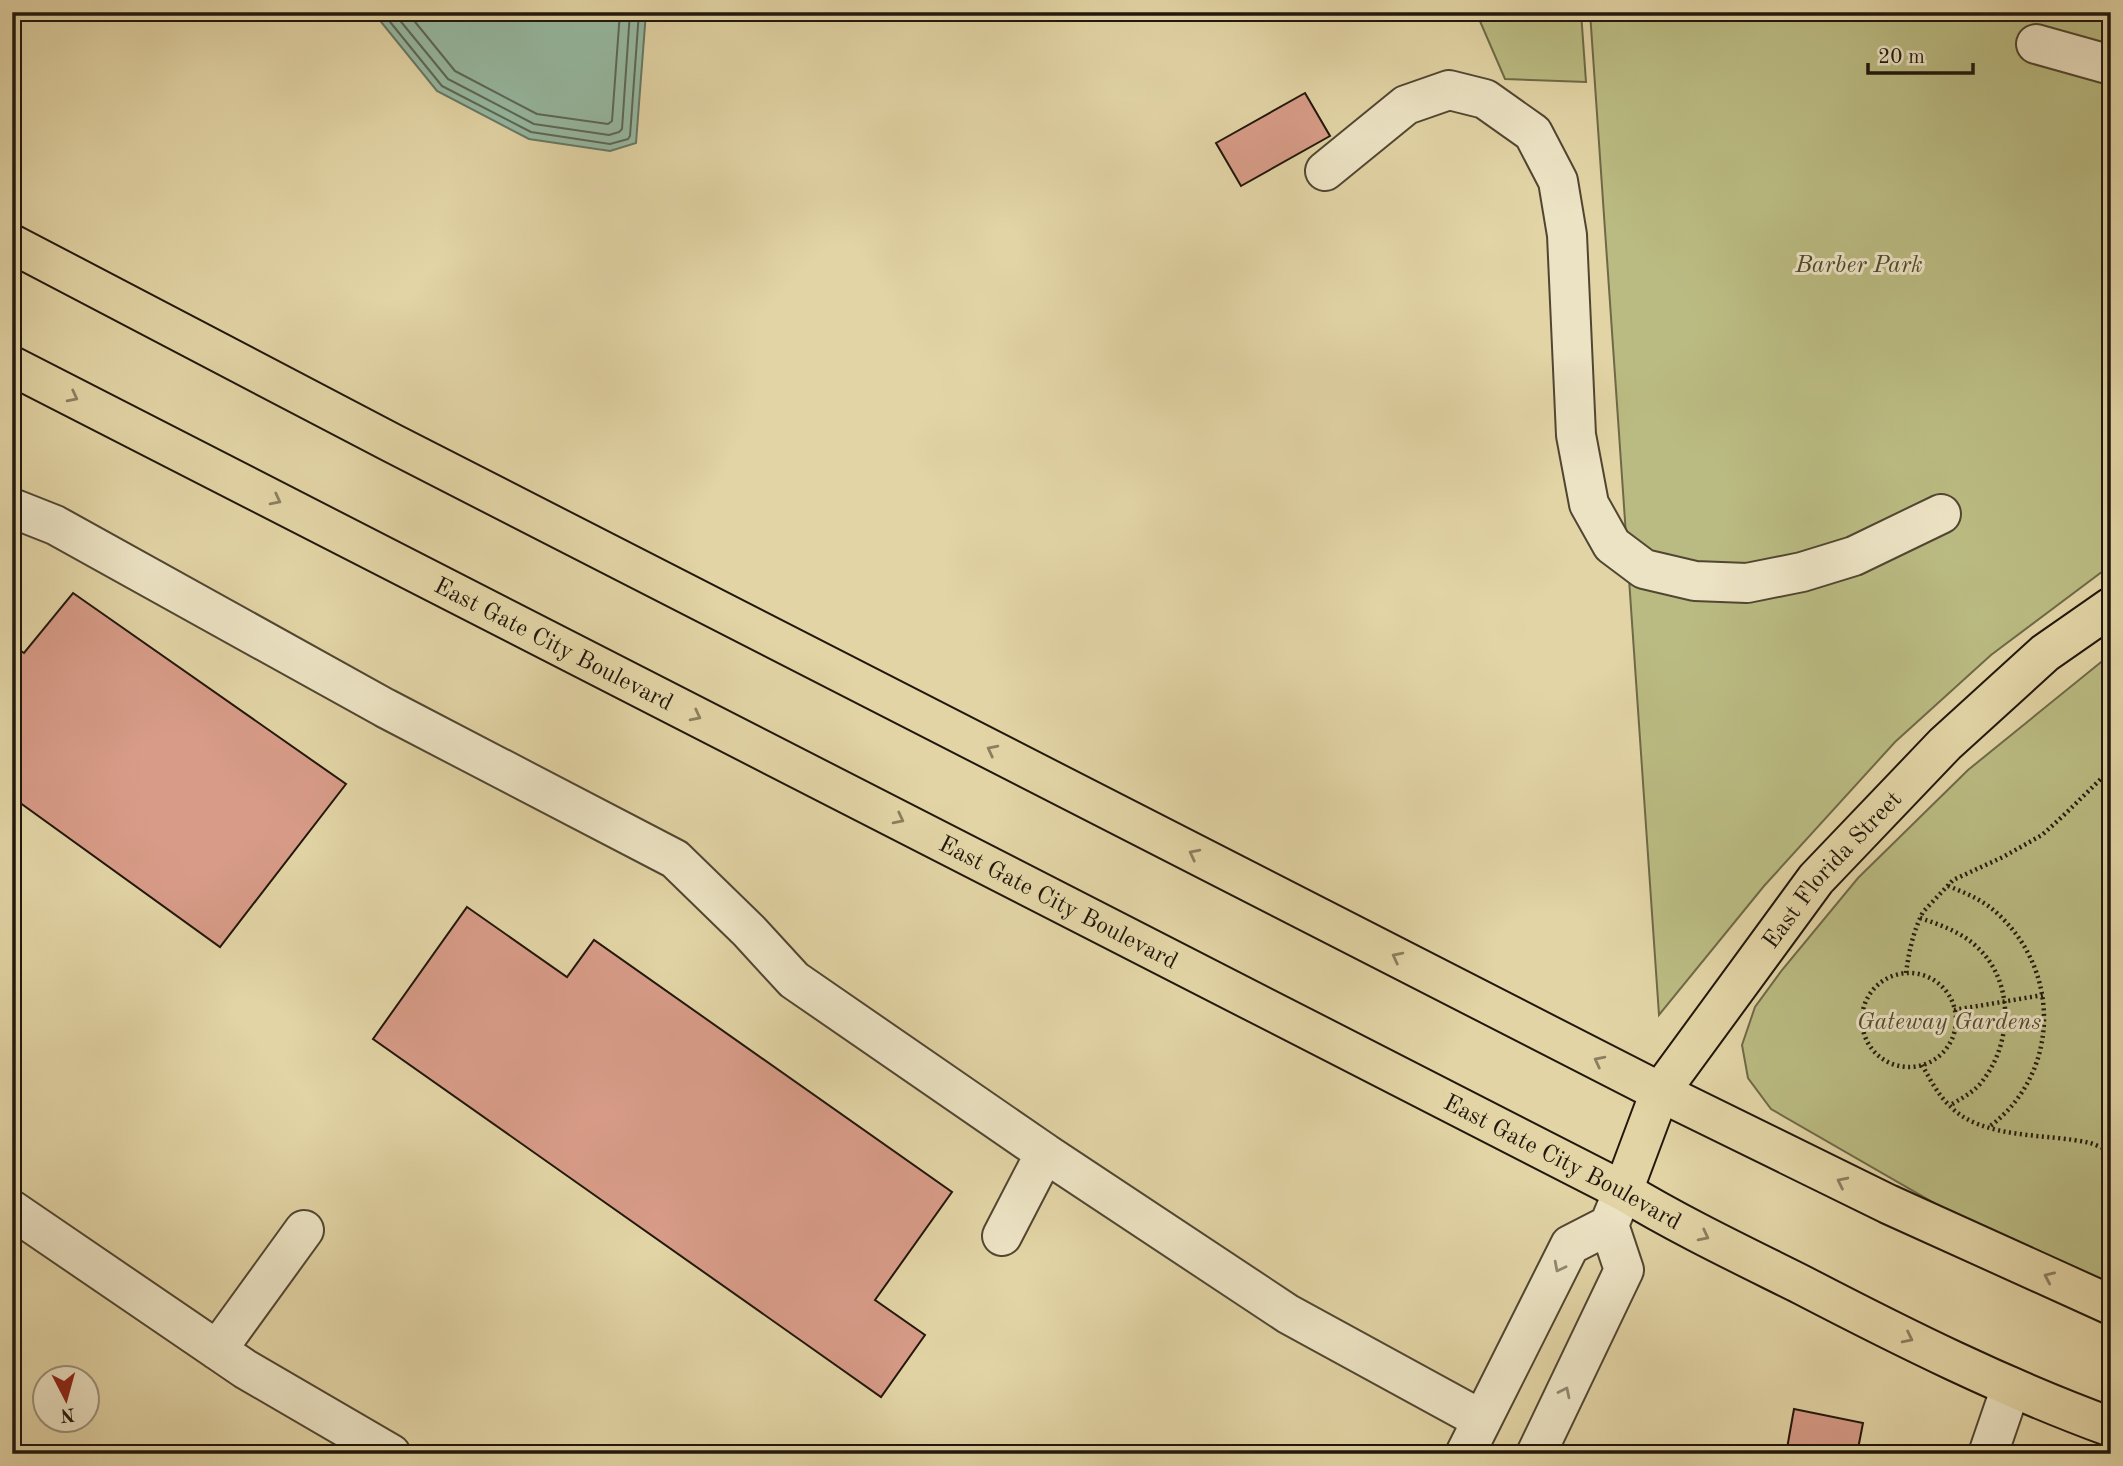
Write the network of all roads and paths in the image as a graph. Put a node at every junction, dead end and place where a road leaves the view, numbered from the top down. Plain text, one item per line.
1 (2036, 44) dead end
2 (2111, 65) edge
3 (1325, 171) dead end
4 (12, 244) edge
5 (12, 366) edge
6 (12, 508) edge
7 (1941, 514) dead end
8 (2111, 607) edge
9 (2111, 769) edge
10 (1948, 886) junction
11 (1920, 918) junction
12 (1906, 973) junction
13 (2043, 995) junction
14 (2005, 1001) junction
15 (1954, 1010) junction
16 (1922, 1065) junction
17 (1660, 1092) junction
18 (1949, 1106) junction
19 (1989, 1127) junction
20 (2111, 1151) edge
21 (1045, 1153) junction
22 (1616, 1208) junction
23 (12, 1210) edge
24 (304, 1230) dead end
25 (1002, 1236) dead end
26 (2111, 1305) edge
27 (217, 1350) junction
28 (2011, 1387) junction
29 (2069, 1412) junction
30 (2111, 1415) edge
31 (1482, 1420) junction
32 (2111, 1427) edge
33 (391, 1454) edge
34 (1465, 1454) edge
35 (1536, 1454) edge
36 (1987, 1454) edge

1 - 2 street
3 - 7 street
17 -> 4 main road
5 -> 22 main road, East Gate City Boulevard
6 - 21 street
8 - 17 main road, East Florida Street
9 - 10 path
10 - 11 path
10 - 13 path
11 - 12 path
11 - 14 path
12 - 15 path
12 - 16 path
13 - 14 path
13 - 19 path
14 - 15 path
14 - 18 path
15 - 16 path
16 - 18 path
17 - 22 main road, East Florida Street
26 -> 17 main road
18 - 19 path
19 - 20 path
21 - 25 street
21 - 31 street
22 -> 28 main road, East Gate City Boulevard
22 -> 31 street
35 -> 22 street
23 - 27 street
24 - 27 street
27 - 33 street
28 - 29 main road, East Gate City Boulevard
28 - 36 street
29 - 30 main road
29 - 32 main road, East Gate City Boulevard
31 - 34 street

